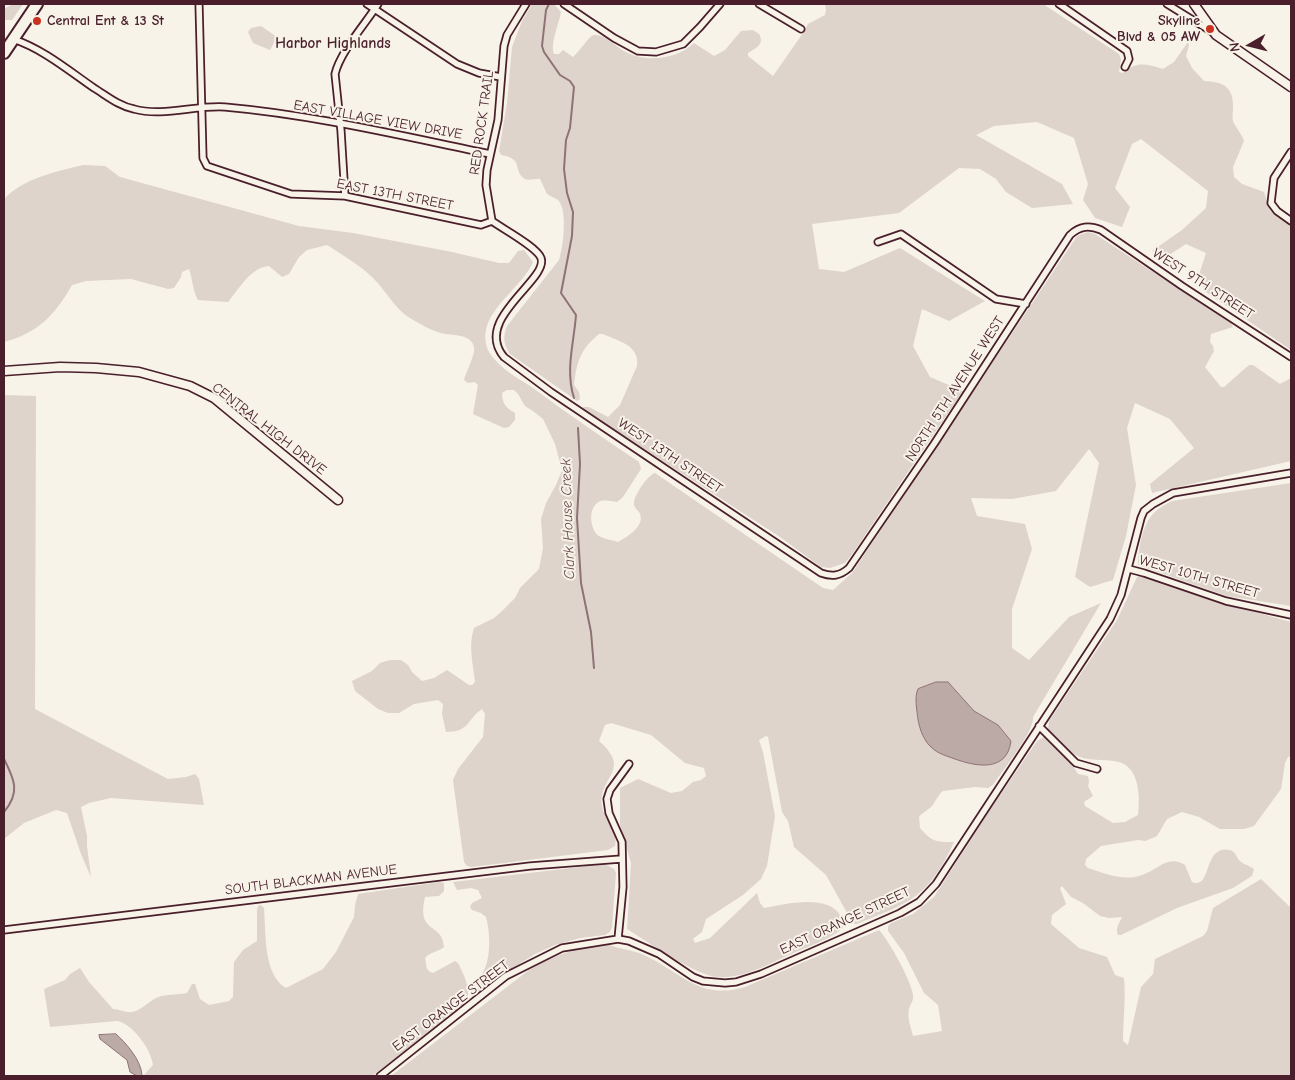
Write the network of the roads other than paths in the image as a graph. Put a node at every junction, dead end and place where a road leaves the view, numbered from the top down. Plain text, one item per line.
1 (37, 4) edge
2 (199, 4) edge
3 (367, 4) edge
4 (526, 4) edge
5 (564, 4) edge
6 (720, 4) edge
7 (759, 4) edge
8 (1059, 4) edge
9 (1167, 4) edge
10 (1194, 4) edge
11 (377, 6) edge
12 (20, 29) junction
13 (801, 29) dead end
14 (1216, 35) junction
15 (13, 39) junction
16 (33, 47) junction
17 (4, 53) edge
18 (1125, 67) dead end
19 (501, 76) junction
20 (1291, 87) edge
21 (202, 107) junction
22 (340, 122) junction
23 (1291, 152) edge
24 (490, 154) junction
25 (345, 196) junction
26 (492, 221) junction
27 (1291, 221) edge
28 (1101, 230) joint
29 (878, 242) dead end
30 (1026, 304) junction
31 (1291, 357) edge
32 (4, 371) edge
33 (1291, 473) edge
34 (338, 500) dead end
35 (1129, 569) junction
36 (832, 576) joint
37 (1291, 615) edge
38 (1039, 726) junction
39 (629, 764) dead end
40 (1097, 769) dead end
41 (621, 858) junction
42 (4, 930) edge
43 (618, 939) junction
44 (380, 1076) edge

1 - 12 highway
2 - 21 street
3 - 11 street
4 - 19 street, RED ROCK TRAIL
5 - 6 street
7 - 13 street
8 - 18 street
9 - 14 street
10 - 14 street
11 - 19 street
11 - 22 street
12 - 15 highway
12 - 16 street
14 - 20 street
15 - 16 street
15 - 17 highway
16 - 21 street
19 - 24 street, RED ROCK TRAIL
21 - 22 street, EAST VILLAGE VIEW DRIVE
21 - 25 street, EAST 13TH STREET
22 - 24 street, EAST VILLAGE VIEW DRIVE
22 - 25 street
23 - 27 street
24 - 26 street, RED ROCK TRAIL
25 - 26 street, EAST 13TH STREET
26 - 36 street, WEST 13TH STREET
28 - 30 street, NORTH 5TH AVENUE WEST
28 - 31 street, WEST 9TH STREET
29 - 30 street
30 - 36 street, NORTH 5TH AVENUE WEST
32 - 34 street, CENTRAL HIGH DRIVE
33 - 35 street, EAST ORANGE STREET
35 - 37 street, WEST 10TH STREET
35 - 38 street, EAST ORANGE STREET
38 - 40 street
38 - 43 street, EAST ORANGE STREET
39 - 41 street
41 - 42 street, SOUTH BLACKMAN AVENUE
41 - 43 street
43 - 44 street, EAST ORANGE STREET

